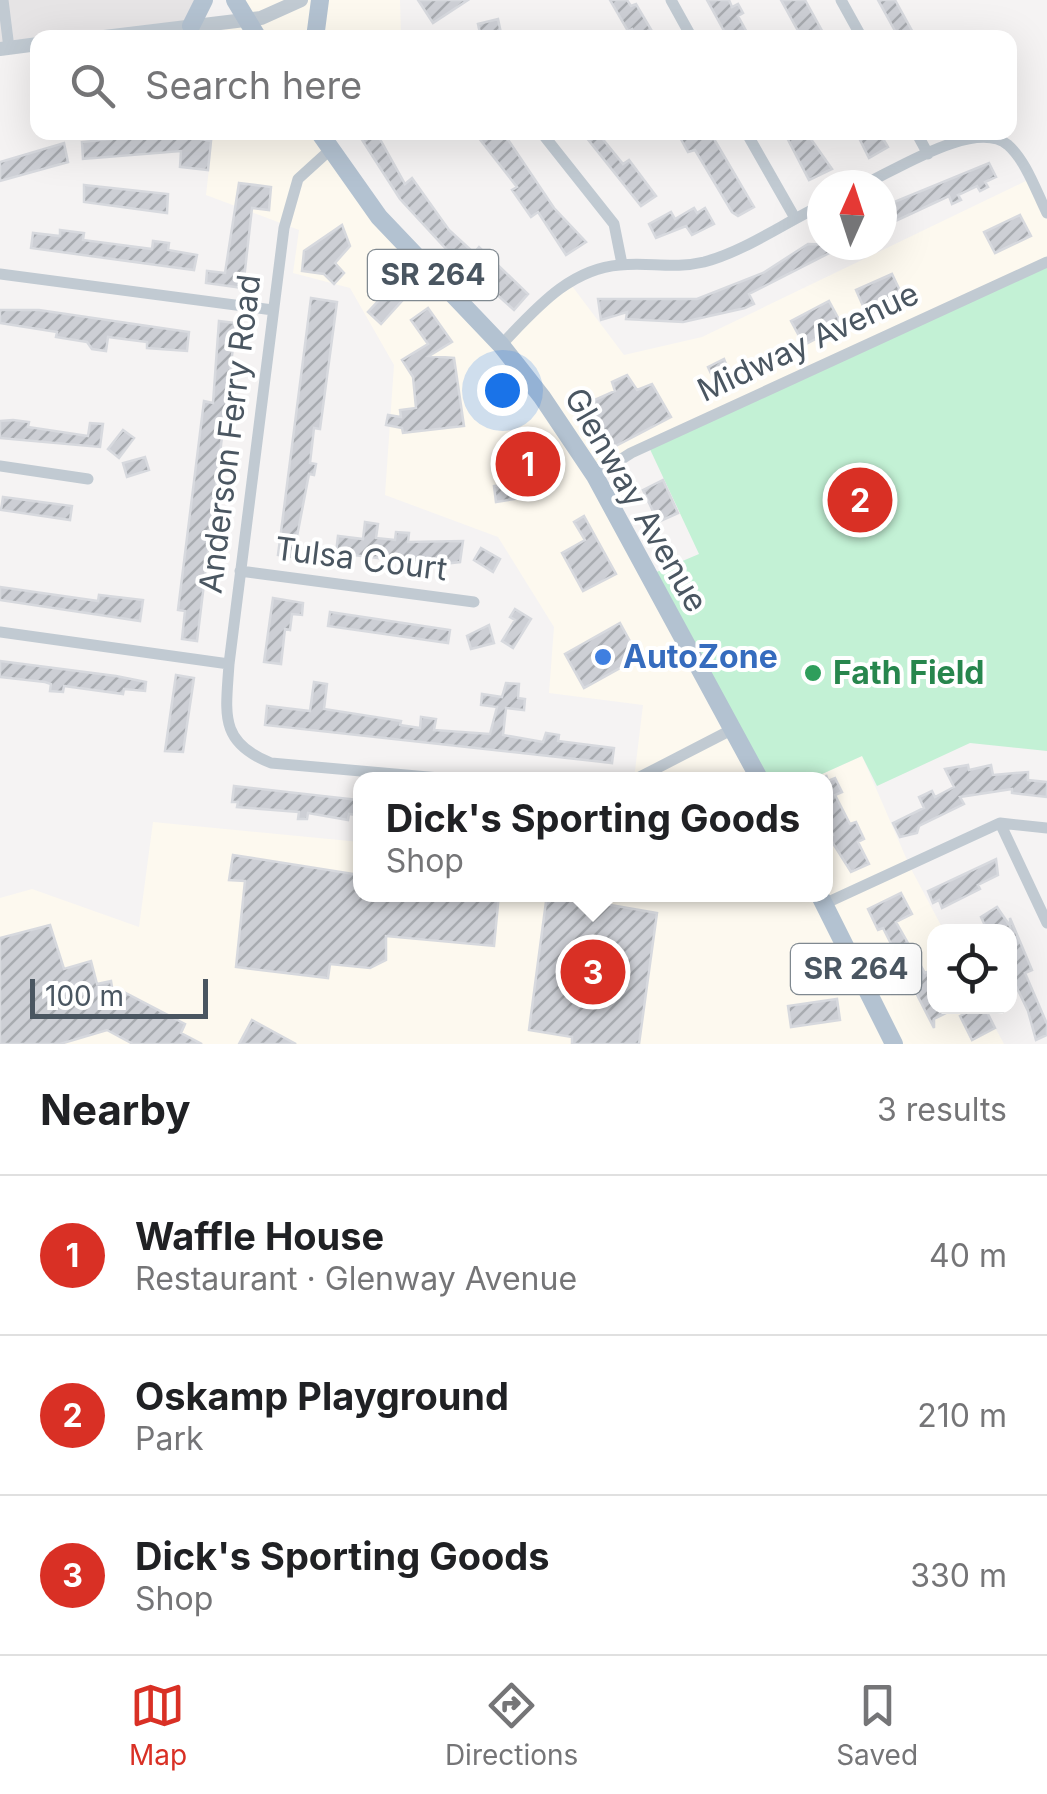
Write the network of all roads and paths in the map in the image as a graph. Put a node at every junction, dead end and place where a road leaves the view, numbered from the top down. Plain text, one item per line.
1 (3, 0) edge
2 (204, 0) edge
3 (235, 0) edge
4 (301, 0) edge
5 (320, 0) edge
6 (671, 0) edge
7 (842, 0) edge
8 (246, 19) junction
9 (190, 26) junction
10 (159, 30) edge
11 (253, 30) edge
12 (316, 30) edge
13 (688, 30) edge
14 (858, 30) edge
15 (30, 45) edge
16 (4, 48) edge
17 (325, 140) edge
18 (548, 140) edge
19 (750, 140) edge
20 (920, 140) edge
21 (964, 140) edge
22 (992, 140) edge
23 (331, 149) junction
24 (928, 154) junction
25 (894, 170) edge
26 (807, 212) edge
27 (1047, 213) edge
28 (794, 218) junction
29 (1047, 262) edge
30 (622, 264) junction
31 (0, 274) edge
32 (273, 310) junction
33 (501, 345) junction
34 (0, 466) edge
35 (594, 476) junction
36 (88, 480) dead end
37 (240, 571) junction
38 (474, 602) dead end
39 (0, 632) edge
40 (229, 664) junction
41 (734, 729) junction
42 (372, 772) edge
43 (650, 772) edge
44 (756, 772) edge
45 (1000, 823) junction
46 (1047, 828) edge
47 (833, 894) edge
48 (823, 902) edge
49 (1047, 923) edge
50 (894, 1044) edge

1 - 16 street
2 - 9 main road
3 - 8 main road
4 - 8 street
5 - 12 main road
6 - 13 street
7 - 14 street
8 - 9 street
8 - 11 main road
9 - 10 street
15 - 16 street
17 - 23 main road, Glenway Avenue / SR 264
18 - 30 street
19 - 28 street
20 - 24 street
21 - 24 street
22 - 27 street
23 - 32 street, Anderson Ferry Road
23 - 33 main road, Glenway Avenue / SR 264
24 - 25 street
26 - 28 street
28 - 30 street
29 - 35 street, Midway Avenue
30 - 33 street
31 - 32 street
32 - 37 street, Anderson Ferry Road
33 - 35 main road, Glenway Avenue / SR 264
34 - 36 street
35 - 41 main road, Glenway Avenue / SR 264
37 - 38 street, Tulsa Court
37 - 40 street, Anderson Ferry Road
39 - 40 street
40 - 42 street, Anderson Ferry Road
41 - 43 street
41 - 44 main road, Glenway Avenue / SR 264
45 - 46 street
45 - 47 street
45 - 49 street
48 - 50 main road, SR 264

